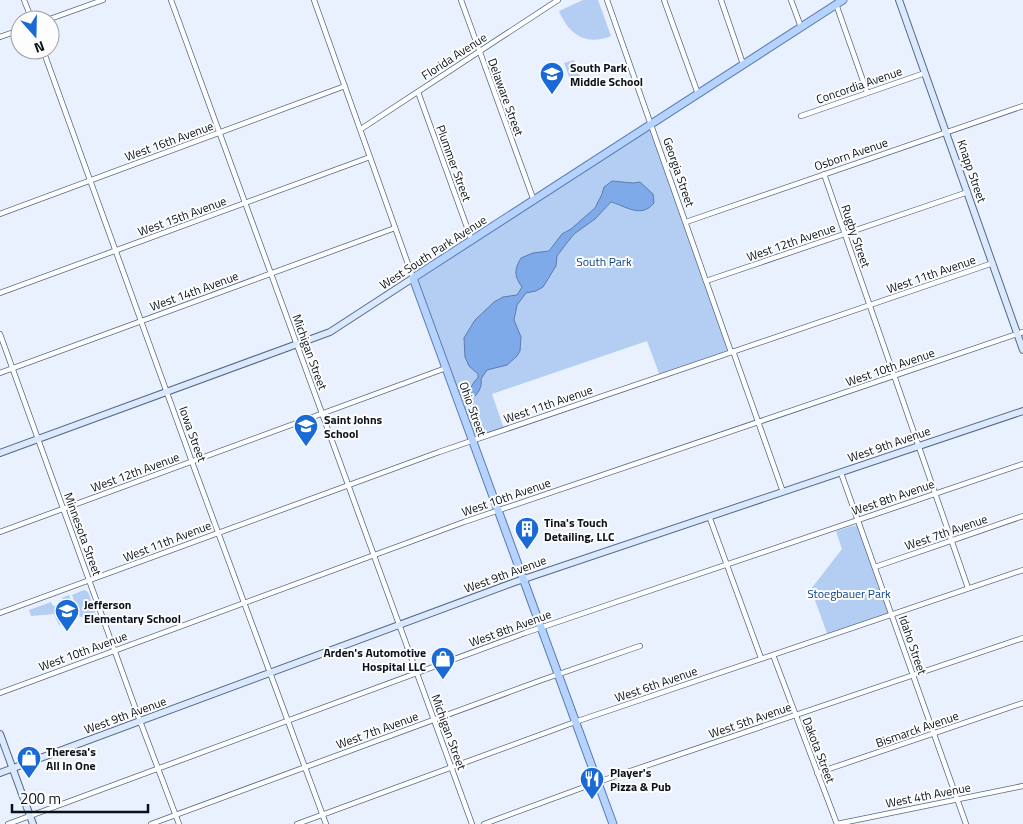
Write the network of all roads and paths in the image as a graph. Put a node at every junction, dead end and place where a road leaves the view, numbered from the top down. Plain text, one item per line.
1 (103, 0) edge
2 (171, 0) edge
3 (314, 0) edge
4 (461, 0) edge
5 (558, 0) edge
6 (607, 0) edge
7 (664, 0) edge
8 (721, 0) edge
9 (791, 0) edge
10 (843, 0) edge
11 (899, 0) edge
12 (836, 4) junction
13 (60, 15) edge
14 (801, 27) junction
15 (479, 51) junction
16 (46, 60) edge
17 (743, 64) junction
18 (925, 73) junction
19 (345, 86) junction
20 (418, 92) junction
21 (867, 92) junction
22 (698, 94) junction
23 (1023, 106) edge
24 (801, 116) dead end
25 (652, 124) junction
26 (361, 129) junction
27 (946, 132) junction
28 (219, 133) junction
29 (370, 157) junction
30 (824, 174) junction
31 (90, 181) junction
32 (968, 192) junction
33 (534, 201) junction
34 (244, 204) junction
35 (0, 214) edge
36 (686, 222) junction
37 (395, 228) junction
38 (844, 234) junction
39 (472, 241) junction
40 (116, 250) junction
41 (993, 263) junction
42 (271, 274) junction
43 (414, 278) junction
44 (706, 281) junction
45 (0, 293) edge
46 (870, 306) junction
47 (141, 322) junction
48 (1020, 333) edge
49 (0, 334) edge
50 (296, 344) junction
51 (1023, 350) edge
52 (732, 351) junction
53 (12, 368) junction
54 (446, 368) junction
55 (0, 373) edge
56 (893, 376) junction
57 (166, 391) junction
58 (1023, 411) edge
59 (322, 415) junction
60 (759, 422) junction
61 (38, 439) junction
62 (472, 440) junction
63 (918, 446) junction
64 (0, 453) edge
65 (192, 462) junction
66 (1023, 464) edge
67 (841, 473) junction
68 (348, 484) junction
69 (784, 492) junction
70 (935, 493) junction
71 (64, 509) junction
72 (498, 510) junction
73 (709, 516) junction
74 (1023, 516) edge
75 (857, 520) junction
76 (0, 532) edge
77 (219, 532) junction
78 (952, 541) junction
79 (373, 556) junction
80 (727, 563) junction
81 (874, 567) junction
82 (1023, 570) edge
83 (523, 579) junction
84 (90, 581) junction
85 (968, 588) junction
86 (244, 603) junction
87 (0, 614) edge
88 (892, 614) junction
89 (398, 625) junction
90 (540, 627) junction
91 (1023, 638) edge
92 (640, 646) dead end
93 (115, 650) junction
94 (773, 654) junction
95 (762, 658) junction
96 (270, 673) junction
97 (417, 673) junction
98 (558, 674) junction
99 (913, 675) junction
100 (0, 693) edge
101 (1023, 704) edge
102 (795, 715) junction
103 (434, 720) junction
104 (140, 721) junction
105 (288, 721) junction
106 (575, 722) junction
107 (0, 734) edge
108 (934, 734) junction
109 (306, 767) junction
110 (451, 767) junction
111 (12, 768) junction
112 (158, 769) junction
113 (0, 773) edge
114 (817, 773) junction
115 (598, 782) junction
116 (1023, 786) edge
117 (957, 800) junction
118 (175, 815) junction
119 (323, 815) junction
120 (30, 816) junction
121 (8, 824) edge
122 (32, 824) edge
123 (151, 824) edge
124 (179, 824) edge
125 (297, 824) edge
126 (326, 824) edge
127 (472, 824) edge
128 (484, 824) edge
129 (613, 824) edge
130 (836, 824) edge
131 (966, 824) edge

1 - 13 street
2 - 28 street, Michigan Street
3 - 19 street, Ohio Street
4 - 15 street, Delaware Street
5 - 15 street, Florida Avenue
6 - 25 street, Georgia Street
7 - 22 street
8 - 17 street
9 - 14 street
10 - 12 main road, West South Park Avenue
11 - 18 main road, Knapp Street
12 - 14 main road, West South Park Avenue
12 - 21 street
14 - 17 main road, West South Park Avenue
15 - 20 street, Florida Avenue
15 - 33 street, Delaware Street
16 - 31 street, Iowa Street
17 - 22 main road, West South Park Avenue
18 - 21 street, Concordia Avenue
18 - 27 main road, Knapp Street
19 - 26 street, Ohio Street
19 - 28 street, West 16th Avenue
20 - 26 street, Florida Avenue
20 - 39 street, Plummer Street
21 - 24 street, Concordia Avenue
22 - 25 main road, West South Park Avenue
23 - 27 street, Osborn Avenue
25 - 33 main road, West South Park Avenue
25 - 36 street, Georgia Street
26 - 29 street, Ohio Street
27 - 30 street, Osborn Avenue
27 - 32 main road, Knapp Street
28 - 31 street, West 16th Avenue
28 - 34 street, Michigan Street
29 - 34 street, West 15th Avenue
29 - 37 street, Ohio Street
30 - 36 street, Osborn Avenue
30 - 38 street, Rugby Street
31 - 35 street, West 16th Avenue
31 - 40 street, Iowa Street
32 - 38 street, West 12th Avenue
32 - 41 main road, Knapp Street
33 - 39 main road, West South Park Avenue
34 - 40 street, West 15th Avenue
34 - 42 street, Michigan Street
36 - 44 street, Georgia Street
37 - 42 street, West 14th Avenue
37 - 43 street, Ohio Street
38 - 44 street, West 12th Avenue
38 - 46 street, Rugby Street
39 - 43 main road, West South Park Avenue
40 - 45 street, West 15th Avenue
40 - 47 street, Iowa Street
41 - 46 street, West 11th Avenue
41 - 48 main road, Knapp Street
42 - 47 street, West 14th Avenue
42 - 50 street, Michigan Street
43 - 50 main road, West South Park Avenue
43 - 54 main road, Ohio Street
44 - 52 street, Georgia Street
46 - 52 street, West 11th Avenue
46 - 56 street, Rugby Street
47 - 53 street, West 14th Avenue
47 - 57 street, Iowa Street
48 - 51 main road, Knapp Street
48 - 56 street, West 10th Avenue
49 - 53 street, Minnesota Street
50 - 57 main road, West South Park Avenue
50 - 59 street, Michigan Street
52 - 60 street, Georgia Street
52 - 62 street, West 11th Avenue
53 - 55 street, West 14th Avenue
53 - 61 street, Minnesota Street
54 - 59 street, West 12th Avenue
54 - 62 main road, Ohio Street
56 - 60 street, West 10th Avenue
56 - 63 street, Rugby Street
57 - 61 main road, West South Park Avenue
57 - 65 street, Iowa Street
58 - 63 main road, West 9th Avenue
59 - 65 street, West 12th Avenue
59 - 68 street, Michigan Street
60 - 69 street, Georgia Street
60 - 72 street, West 10th Avenue
61 - 64 main road, West South Park Avenue
61 - 71 street, Minnesota Street
62 - 68 street, West 11th Avenue
62 - 72 main road, Ohio Street
63 - 67 main road, West 9th Avenue
63 - 70 street, Rugby Street
65 - 71 street, West 12th Avenue
65 - 77 street, Iowa Street
66 - 70 street, West 8th Avenue
67 - 69 main road, West 9th Avenue
67 - 75 street, Idaho Street
68 - 77 street, West 11th Avenue
68 - 79 street, Michigan Street
69 - 73 main road, West 9th Avenue
70 - 75 street, West 8th Avenue
70 - 78 street, Rugby Street
71 - 76 street, West 12th Avenue
71 - 84 street, Minnesota Street
72 - 79 street, West 10th Avenue
72 - 83 main road, Ohio Street
73 - 80 street
73 - 83 main road, West 9th Avenue
74 - 78 street, West 7th Avenue
75 - 80 street, West 8th Avenue
75 - 81 street, Idaho Street
77 - 84 street, West 11th Avenue
77 - 86 street, Iowa Street
78 - 81 street, West 7th Avenue
78 - 85 street, Rugby Street
79 - 86 street, West 10th Avenue
79 - 89 street, Michigan Street
80 - 90 street, West 8th Avenue
80 - 95 street
81 - 88 street, Idaho Street
82 - 85 street, West 6th Avenue
83 - 89 main road, West 9th Avenue
83 - 90 main road, Ohio Street
84 - 87 street, West 11th Avenue
84 - 93 street, Minnesota Street
85 - 88 street, West 6th Avenue
86 - 93 street, West 10th Avenue
86 - 96 street, Iowa Street
88 - 94 street, West 6th Avenue
88 - 99 street, Idaho Street
89 - 96 main road, West 9th Avenue
89 - 97 street, Michigan Street
90 - 97 street, West 8th Avenue
90 - 98 main road, Ohio Street
91 - 99 street, West 5th Avenue
92 - 98 street, West 7th Avenue
93 - 100 street, West 10th Avenue
93 - 104 street, Minnesota Street
94 - 95 street, West 6th Avenue
94 - 102 street, Dakota Street
95 - 106 street, West 6th Avenue
96 - 104 main road, West 9th Avenue
96 - 105 street, Iowa Street
97 - 103 street, Michigan Street
97 - 105 street, West 8th Avenue
98 - 103 street, West 7th Avenue
98 - 106 main road, Ohio Street
99 - 102 street, West 5th Avenue
99 - 108 street, Idaho Street
101 - 108 street, Bismarck Avenue
102 - 114 street, Dakota Street
102 - 115 street, West 5th Avenue
103 - 109 street, West 7th Avenue
103 - 110 street, Michigan Street
104 - 111 main road, West 9th Avenue
104 - 112 street, Minnesota Street
105 - 109 street, Iowa Street
105 - 112 street, West 8th Avenue
106 - 110 street, West 6th Avenue
106 - 115 main road, Ohio Street
107 - 111 main road
108 - 114 street, Bismarck Avenue
108 - 117 street, Idaho Street
109 - 118 street, West 7th Avenue
109 - 119 street, Iowa Street
110 - 119 street, West 6th Avenue
110 - 127 street, Michigan Street
111 - 113 main road, West 9th Avenue
111 - 120 main road
112 - 118 street, Minnesota Street
112 - 120 street, West 8th Avenue
114 - 130 street, Dakota Street
115 - 128 street, West 5th Avenue
115 - 129 main road, Ohio Street
116 - 117 street, West 4th Avenue
117 - 130 street, West 4th Avenue
117 - 131 street, Idaho Street
118 - 123 street, West 7th Avenue
118 - 124 street, Minnesota Street
119 - 125 street, West 6th Avenue
119 - 126 street, Iowa Street
120 - 121 street, West 8th Avenue
120 - 122 main road

